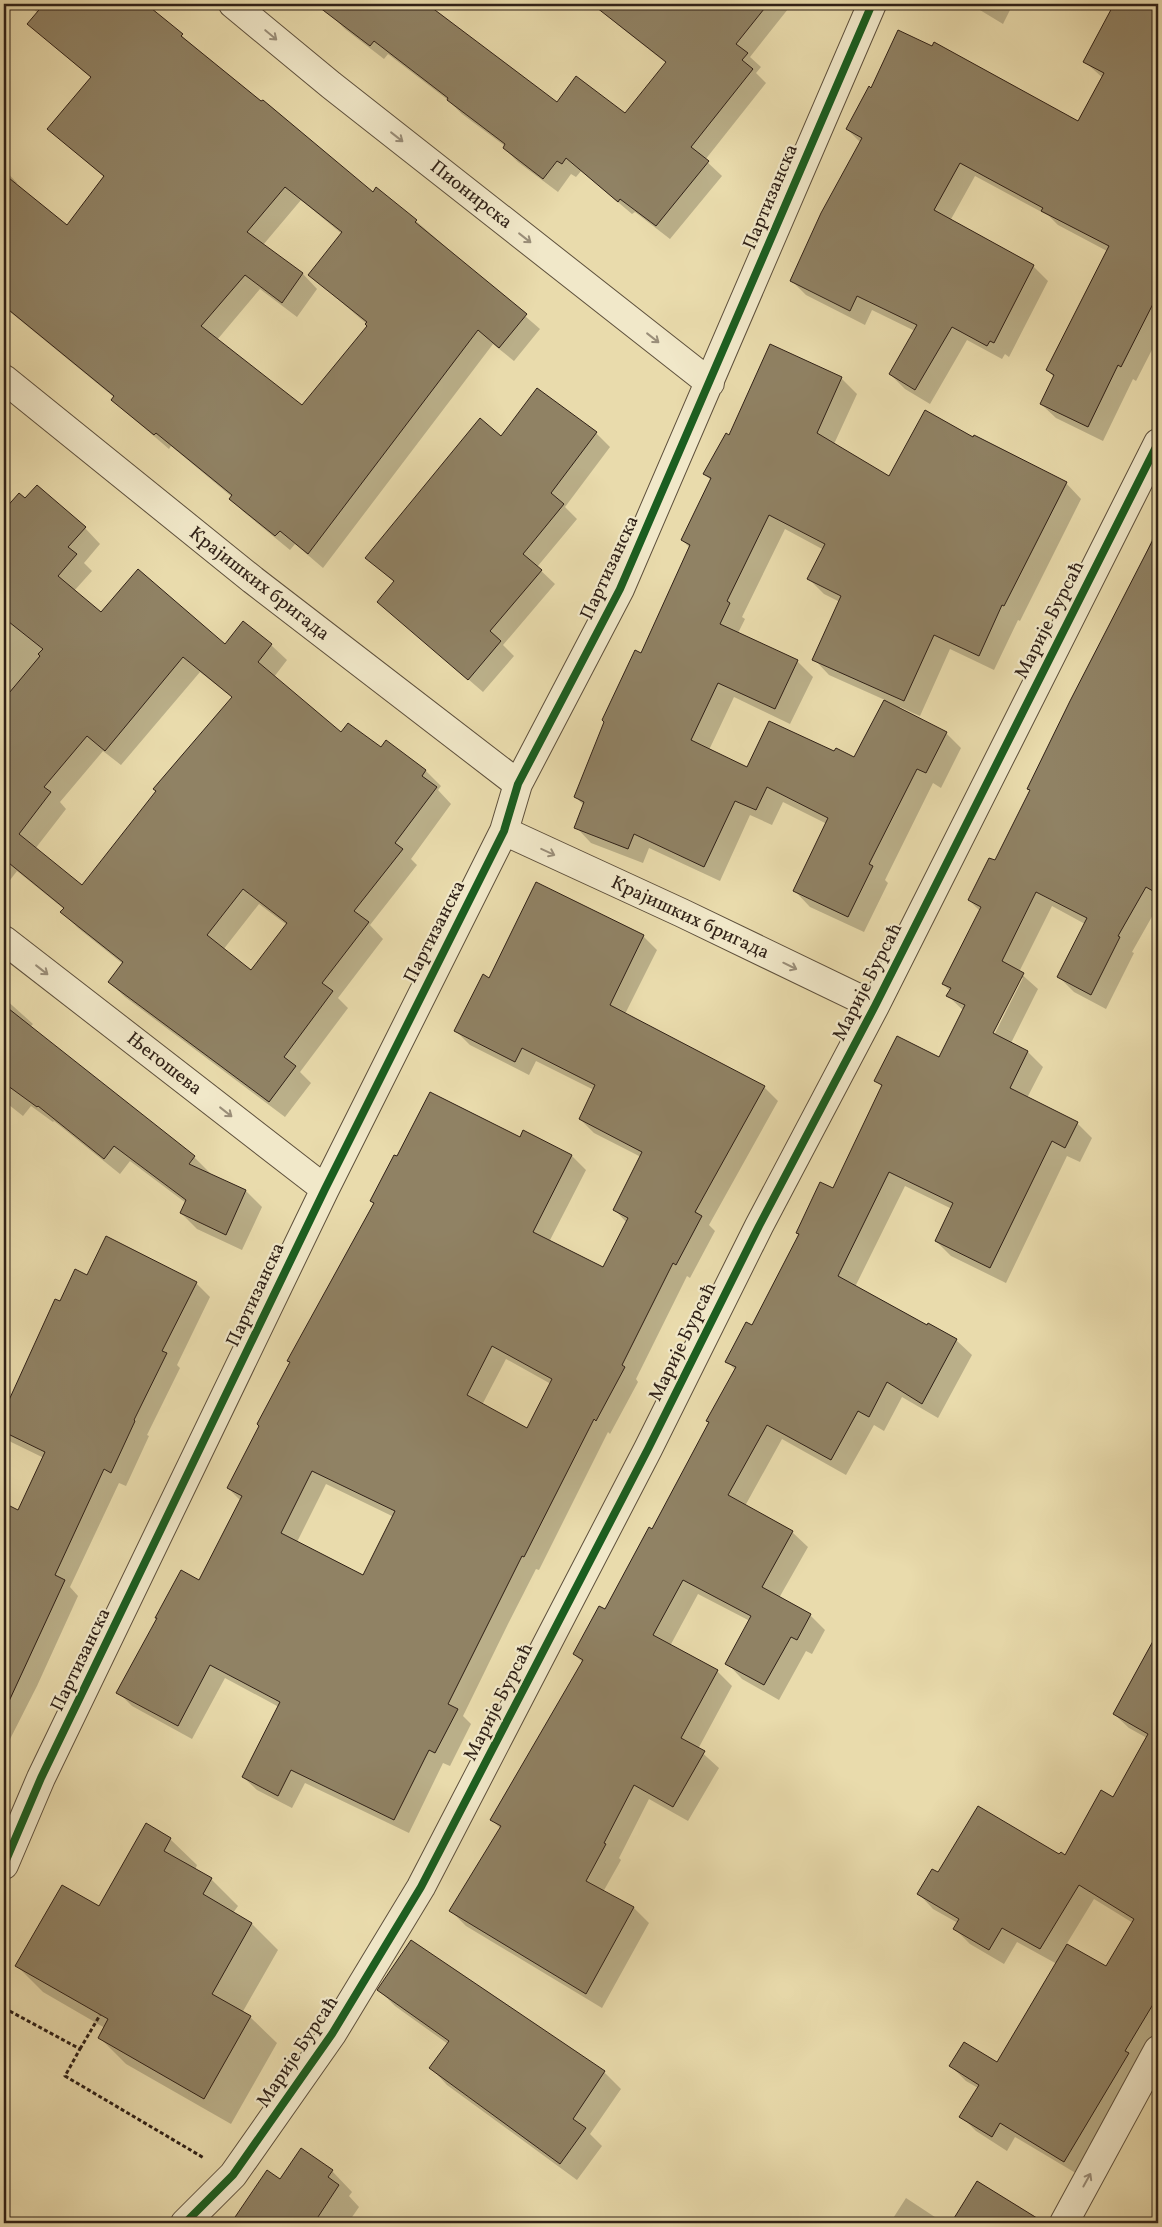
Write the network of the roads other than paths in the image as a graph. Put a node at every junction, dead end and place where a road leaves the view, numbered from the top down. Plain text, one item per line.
1 (233, 4) edge
2 (872, 4) edge
3 (4, 378) edge
4 (710, 383) junction
5 (1158, 443) edge
6 (518, 784) junction
7 (504, 831) junction
8 (4, 940) edge
9 (875, 1006) junction
10 (325, 1189) junction
11 (4, 1865) edge
12 (1158, 2050) edge
13 (185, 2223) edge
14 (1064, 2223) edge

1 -> 4 street, Пионирска
2 - 4 street, Партизанска
3 - 6 street, Крајишких бригада
4 - 6 street, Партизанска
5 - 9 street, Марије Бурсаћ
6 - 7 street, Партизанска
7 -> 9 street, Крајишких бригада
7 - 10 street, Партизанска
8 -> 10 street, Његошева
9 - 13 street, Марије Бурсаћ
10 - 11 street, Партизанска
14 -> 12 street

